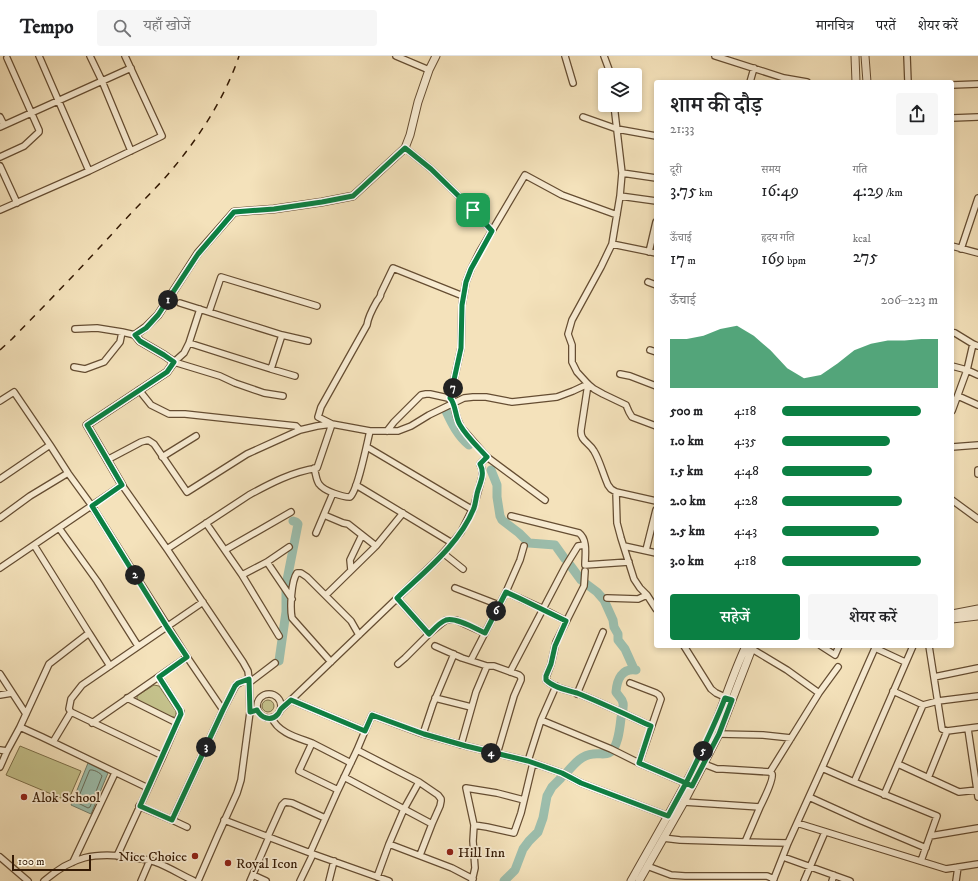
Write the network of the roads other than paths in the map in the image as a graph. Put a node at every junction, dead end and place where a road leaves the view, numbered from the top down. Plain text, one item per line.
1 (39, 56) edge
2 (90, 56) edge
3 (125, 56) edge
4 (396, 56) edge
5 (436, 56) edge
6 (565, 56) edge
7 (604, 56) edge
8 (715, 56) edge
9 (855, 56) edge
10 (865, 56) edge
11 (907, 56) edge
12 (9, 57) edge
13 (723, 57) edge
14 (0, 60) edge
15 (131, 68) junction
16 (608, 68) edge
17 (754, 68) junction
18 (429, 70) junction
19 (751, 80) edge
20 (796, 80) edge
21 (856, 80) edge
22 (867, 80) edge
23 (908, 80) edge
24 (102, 81) junction
25 (573, 83) dead end
26 (978, 84) edge
27 (954, 85) edge
28 (58, 101) junction
29 (615, 112) edge
30 (31, 113) junction
31 (0, 117) edge
32 (583, 117) dead end
33 (978, 117) edge
34 (954, 118) edge
35 (2, 126) edge
36 (617, 129) junction
37 (654, 136) edge
38 (405, 148) junction
39 (131, 151) junction
40 (0, 157) edge
41 (0, 166) edge
42 (89, 171) junction
43 (622, 173) junction
44 (654, 178) edge
45 (620, 196) junction
46 (978, 198) edge
47 (654, 201) edge
48 (17, 203) junction
49 (0, 210) edge
50 (617, 215) junction
51 (492, 231) junction
52 (654, 231) edge
53 (612, 244) junction
54 (954, 246) edge
55 (962, 248) junction
56 (649, 252) junction
57 (654, 253) edge
58 (978, 253) edge
59 (648, 282) dead end
60 (654, 284) edge
61 (463, 296) junction
62 (180, 302) dead end
63 (317, 306) dead end
64 (200, 309) junction
65 (209, 312) junction
66 (75, 329) dead end
67 (122, 332) junction
68 (955, 332) dead end
69 (282, 334) junction
70 (135, 335) junction
71 (308, 341) dead end
72 (189, 343) junction
73 (975, 345) edge
74 (650, 350) dead end
75 (654, 351) edge
76 (174, 362) junction
77 (74, 367) dead end
78 (954, 367) edge
79 (271, 369) junction
80 (967, 370) junction
81 (620, 374) dead end
82 (978, 375) edge
83 (295, 376) dead end
84 (588, 384) junction
85 (654, 385) edge
86 (139, 390) junction
87 (283, 396) dead end
88 (958, 396) junction
89 (0, 401) edge
90 (452, 401) junction
91 (978, 405) edge
92 (954, 406) edge
93 (332, 424) junction
94 (654, 425) edge
95 (300, 430) junction
96 (370, 431) junction
97 (387, 432) junction
98 (196, 436) dead end
99 (50, 445) junction
100 (978, 445) edge
101 (367, 447) junction
102 (954, 447) edge
103 (162, 457) junction
104 (487, 457) junction
105 (107, 460) junction
106 (314, 468) junction
107 (978, 470) edge
108 (68, 473) junction
109 (978, 474) edge
110 (0, 479) edge
111 (122, 485) junction
112 (356, 485) junction
113 (616, 492) junction
114 (334, 493) junction
115 (545, 500) dead end
116 (654, 501) edge
117 (954, 501) edge
118 (92, 506) junction
119 (473, 510) junction
120 (291, 512) dead end
121 (403, 513) junction
122 (324, 515) junction
123 (511, 516) dead end
124 (0, 518) edge
125 (654, 518) edge
126 (978, 519) edge
127 (206, 523) junction
128 (59, 528) junction
129 (316, 532) dead end
130 (362, 535) junction
131 (452, 543) junction
132 (34, 545) junction
133 (585, 545) junction
134 (376, 546) junction
135 (524, 546) dead end
136 (624, 546) junction
137 (289, 547) dead end
138 (167, 549) junction
139 (225, 550) junction
140 (646, 550) junction
141 (654, 552) edge
142 (443, 553) junction
143 (267, 562) junction
144 (629, 562) junction
145 (0, 568) edge
146 (463, 569) dead end
147 (351, 570) junction
148 (585, 571) dead end
149 (242, 575) junction
150 (455, 588) dead end
151 (506, 592) junction
152 (326, 595) junction
153 (647, 595) junction
154 (397, 598) junction
155 (607, 598) dead end
156 (292, 599) junction
157 (203, 602) junction
158 (499, 605) junction
159 (654, 606) edge
160 (543, 609) junction
161 (978, 609) edge
162 (954, 614) edge
163 (978, 616) edge
164 (954, 619) edge
165 (566, 621) junction
166 (167, 627) junction
167 (603, 632) dead end
168 (89, 633) junction
169 (485, 633) junction
170 (429, 634) junction
171 (360, 635) junction
172 (279, 636) dead end
173 (138, 646) junction
174 (435, 646) dead end
175 (685, 648) edge
176 (750, 648) edge
177 (752, 648) edge
178 (824, 648) edge
179 (838, 648) edge
180 (873, 648) edge
181 (875, 648) edge
182 (912, 648) edge
183 (929, 648) edge
184 (454, 654) junction
185 (187, 657) junction
186 (471, 660) junction
187 (330, 662) junction
188 (905, 662) junction
189 (275, 663) dead end
190 (398, 664) dead end
191 (110, 666) junction
192 (487, 666) junction
193 (838, 667) dead end
194 (978, 668) edge
195 (510, 672) junction
196 (0, 674) edge
197 (159, 677) junction
198 (934, 677) junction
199 (249, 681) junction
200 (630, 684) dead end
201 (556, 686) junction
202 (893, 691) junction
203 (12, 693) junction
204 (819, 693) junction
205 (577, 694) junction
206 (0, 695) edge
207 (978, 696) edge
208 (128, 698) junction
209 (435, 698) junction
210 (729, 699) junction
211 (291, 700) junction
212 (938, 701) junction
213 (923, 705) junction
214 (471, 707) junction
215 (281, 709) junction
216 (223, 710) junction
217 (257, 710) junction
218 (71, 712) junction
219 (250, 712) junction
220 (26, 714) junction
221 (272, 718) junction
222 (541, 720) junction
223 (92, 722) junction
224 (177, 723) junction
225 (651, 726) junction
226 (20, 727) junction
227 (978, 727) edge
228 (968, 729) junction
229 (365, 731) junction
230 (948, 731) junction
231 (424, 734) junction
232 (719, 734) junction
233 (791, 738) junction
234 (53, 742) junction
235 (312, 744) junction
236 (461, 745) junction
237 (0, 750) edge
238 (357, 750) junction
239 (7, 751) junction
240 (497, 754) junction
241 (163, 756) junction
242 (351, 762) junction
243 (530, 762) junction
244 (639, 763) junction
245 (704, 764) junction
246 (898, 764) junction
247 (0, 767) edge
248 (822, 768) junction
249 (770, 772) junction
250 (116, 773) junction
251 (344, 777) junction
252 (928, 778) junction
253 (419, 782) junction
254 (854, 782) junction
255 (689, 785) junction
256 (148, 788) junction
257 (338, 790) junction
258 (977, 794) edge
259 (884, 795) junction
260 (809, 797) junction
261 (524, 800) junction
262 (684, 802) junction
263 (140, 806) junction
264 (760, 807) junction
265 (404, 809) junction
266 (668, 816) junction
267 (325, 818) junction
268 (172, 820) junction
269 (224, 820) junction
270 (797, 823) junction
271 (432, 824) junction
272 (474, 825) junction
273 (187, 827) dead end
274 (978, 828) edge
275 (826, 832) junction
276 (269, 836) junction
277 (930, 836) junction
278 (663, 838) junction
279 (745, 842) junction
280 (788, 843) junction
281 (389, 844) junction
282 (926, 848) junction
283 (312, 853) junction
284 (420, 855) junction
285 (117, 856) junction
286 (0, 857) edge
287 (783, 857) junction
288 (150, 860) junction
289 (334, 861) junction
290 (921, 861) junction
291 (73, 862) junction
292 (978, 864) edge
293 (647, 866) junction
294 (810, 867) junction
295 (958, 867) junction
296 (253, 874) junction
297 (377, 877) junction
298 (833, 878) edge
299 (472, 880) edge
300 (774, 880) edge
301 (28, 881) edge
302 (44, 881) edge
303 (141, 881) edge
304 (194, 881) edge
305 (198, 881) edge
306 (250, 881) edge
307 (266, 881) edge
308 (300, 881) edge
309 (329, 881) edge
310 (389, 881) edge
311 (631, 881) edge
312 (639, 881) edge
313 (804, 881) edge
314 (850, 881) edge
315 (956, 881) edge

1 - 28 street
2 - 24 street
3 - 15 street
4 - 18 street
5 - 18 street
6 - 25 street
7 - 16 street
8 - 13 street
9 - 21 street
10 - 22 street
11 - 23 street
12 - 14 street
12 - 30 street
13 - 17 street
15 - 24 street
15 - 39 street
17 - 19 street
17 - 20 street
18 - 38 street
24 - 28 street
24 - 39 street
26 - 27 street
28 - 30 street
28 - 42 street
29 - 36 street
30 - 35 street
30 - 40 street
31 - 35 street
32 - 36 street
33 - 34 street
36 - 37 street
36 - 43 street
38 - 51 street
38 - 70 street
39 - 42 street
41 - 48 street
42 - 48 street
43 - 44 street
43 - 45 street
45 - 47 street
45 - 50 street
46 - 55 street
48 - 49 street
50 - 51 street
50 - 53 street
51 - 61 street
52 - 56 street
53 - 56 street
53 - 84 street
54 - 55 street
55 - 58 street
56 - 57 street
59 - 60 street
61 - 90 street
61 - 93 street
62 - 64 street
63 - 65 street
64 - 65 street
64 - 72 street
65 - 69 street
66 - 67 street
67 - 70 street
67 - 77 street
68 - 73 street
69 - 71 street
69 - 79 street
70 - 76 street
72 - 76 street
72 - 79 street
73 - 80 street
74 - 75 street
76 - 86 street
76 - 87 street
78 - 80 street
79 - 83 street
80 - 82 street
80 - 88 street
81 - 85 street
84 - 90 street
84 - 94 street
84 - 113 street
86 - 95 street
86 - 105 street
88 - 91 street
88 - 92 street
89 - 99 street
90 - 97 street
90 - 97 street
90 - 104 street
93 - 95 street
93 - 96 street
93 - 106 street
95 - 103 street
96 - 97 street
96 - 101 street
98 - 103 street
99 - 108 street
99 - 110 street
100 - 102 street
101 - 112 street
101 - 119 street
103 - 105 street
104 - 115 street
104 - 119 street
105 - 111 street
106 - 114 street
106 - 127 street
107 - 109 street
108 - 118 street
108 - 124 street
111 - 118 street
111 - 138 street
112 - 114 street
112 - 121 street
113 - 116 street
113 - 136 street
114 - 122 street
117 - 126 street
118 - 128 street
118 - 166 street
119 - 131 street
120 - 139 street
121 - 131 street
121 - 134 street
122 - 129 street
122 - 130 street
123 - 133 street
125 - 140 street
127 - 138 street
127 - 139 street
128 - 132 street
128 - 173 street
130 - 134 street
130 - 147 street
131 - 142 street
132 - 145 street
132 - 168 street
133 - 144 street
133 - 160 street
134 - 147 street
135 - 151 street
136 - 140 street
136 - 144 street
137 - 143 street
138 - 157 street
139 - 149 street
140 - 141 street
142 - 146 street
142 - 154 street
143 - 149 street
143 - 156 street
144 - 153 street
147 - 152 street
148 - 165 street
149 - 172 street
150 - 158 street
151 - 158 street
151 - 160 street
152 - 156 street
152 - 171 street
153 - 155 street
153 - 159 street
154 - 170 street
154 - 171 street
156 - 187 street
157 - 166 street
157 - 199 street
158 - 169 street
160 - 165 street
160 - 195 street
161 - 162 street
163 - 164 street
165 - 201 street
166 - 173 street
166 - 185 street
167 - 205 street
168 - 191 street
168 - 220 street
169 - 170 street
169 - 186 street
170 - 190 street
171 - 187 street
173 - 191 street
174 - 184 street
175 - 210 street
176 - 210 street
177 - 204 street
178 - 179 street
180 - 248 street
181 - 188 street
182 - 188 street
183 - 198 street
184 - 186 street
184 - 209 street
185 - 197 street
185 - 216 street
186 - 192 street
187 - 211 street
188 - 202 street
189 - 199 street
191 - 218 street
192 - 195 street
192 - 214 street
193 - 204 street
194 - 198 street
195 - 240 street
196 - 203 street
197 - 208 street
197 - 224 street
198 - 212 street
199 - 216 street
199 - 219 street
200 - 225 street
201 - 205 street
201 - 222 street
202 - 213 street
202 - 254 street
203 - 206 street
203 - 220 street
204 - 233 street
205 - 225 street
207 - 212 street
208 - 223 street
208 - 224 street
209 - 214 street
209 - 231 street
210 - 232 street
210 - 255 street
211 - 215 street
211 - 229 street
212 - 213 street
212 - 230 street
213 - 246 street
214 - 236 street
215 - 217 street
215 - 221 street
216 - 268 street
217 - 219 street
217 - 221 street
218 - 223 street
218 - 234 street
219 - 269 street
220 - 226 street
221 - 235 street
222 - 243 street
222 - 244 street
223 - 241 street
224 - 241 street
225 - 244 street
226 - 234 street
226 - 239 street
227 - 228 street
228 - 230 street
228 - 258 street
229 - 231 street
229 - 238 street
230 - 252 street
231 - 236 street
232 - 233 street
232 - 245 street
233 - 249 street
234 - 250 street
235 - 242 street
235 - 257 street
236 - 240 street
237 - 239 street
238 - 242 street
238 - 253 street
239 - 247 street
240 - 243 street
241 - 256 street
242 - 251 street
243 - 261 street
243 - 266 street
244 - 255 street
245 - 249 street
245 - 255 street
246 - 252 street
246 - 259 street
248 - 254 street
248 - 260 street
249 - 264 street
250 - 256 street
250 - 291 street
251 - 257 street
251 - 265 street
252 - 258 street
253 - 265 street
253 - 271 street
254 - 259 street
255 - 262 street
255 - 266 street
256 - 263 street
257 - 267 street
259 - 277 street
260 - 270 street
260 - 282 street
261 - 272 street
261 - 272 street
262 - 264 street
262 - 278 street
263 - 268 street
263 - 285 street
264 - 279 street
265 - 271 street
265 - 281 street
266 - 311 street
267 - 276 street
267 - 283 street
268 - 273 street
269 - 276 street
269 - 305 street
270 - 275 street
270 - 280 street
271 - 284 street
272 - 299 street
274 - 277 street
275 - 290 street
275 - 294 street
276 - 283 street
276 - 296 street
277 - 282 street
278 - 279 street
278 - 293 street
279 - 280 street
280 - 287 street
281 - 284 street
281 - 297 street
282 - 290 street
283 - 289 street
283 - 308 street
284 - 299 street
285 - 288 street
285 - 291 street
286 - 301 street
287 - 294 street
287 - 300 street
288 - 303 street
288 - 304 street
289 - 297 street
289 - 309 street
290 - 295 street
291 - 302 street
292 - 295 street
293 - 300 street
293 - 312 street
294 - 298 street
294 - 313 street
295 - 315 street
296 - 306 street
296 - 307 street
297 - 310 street
298 - 314 street

